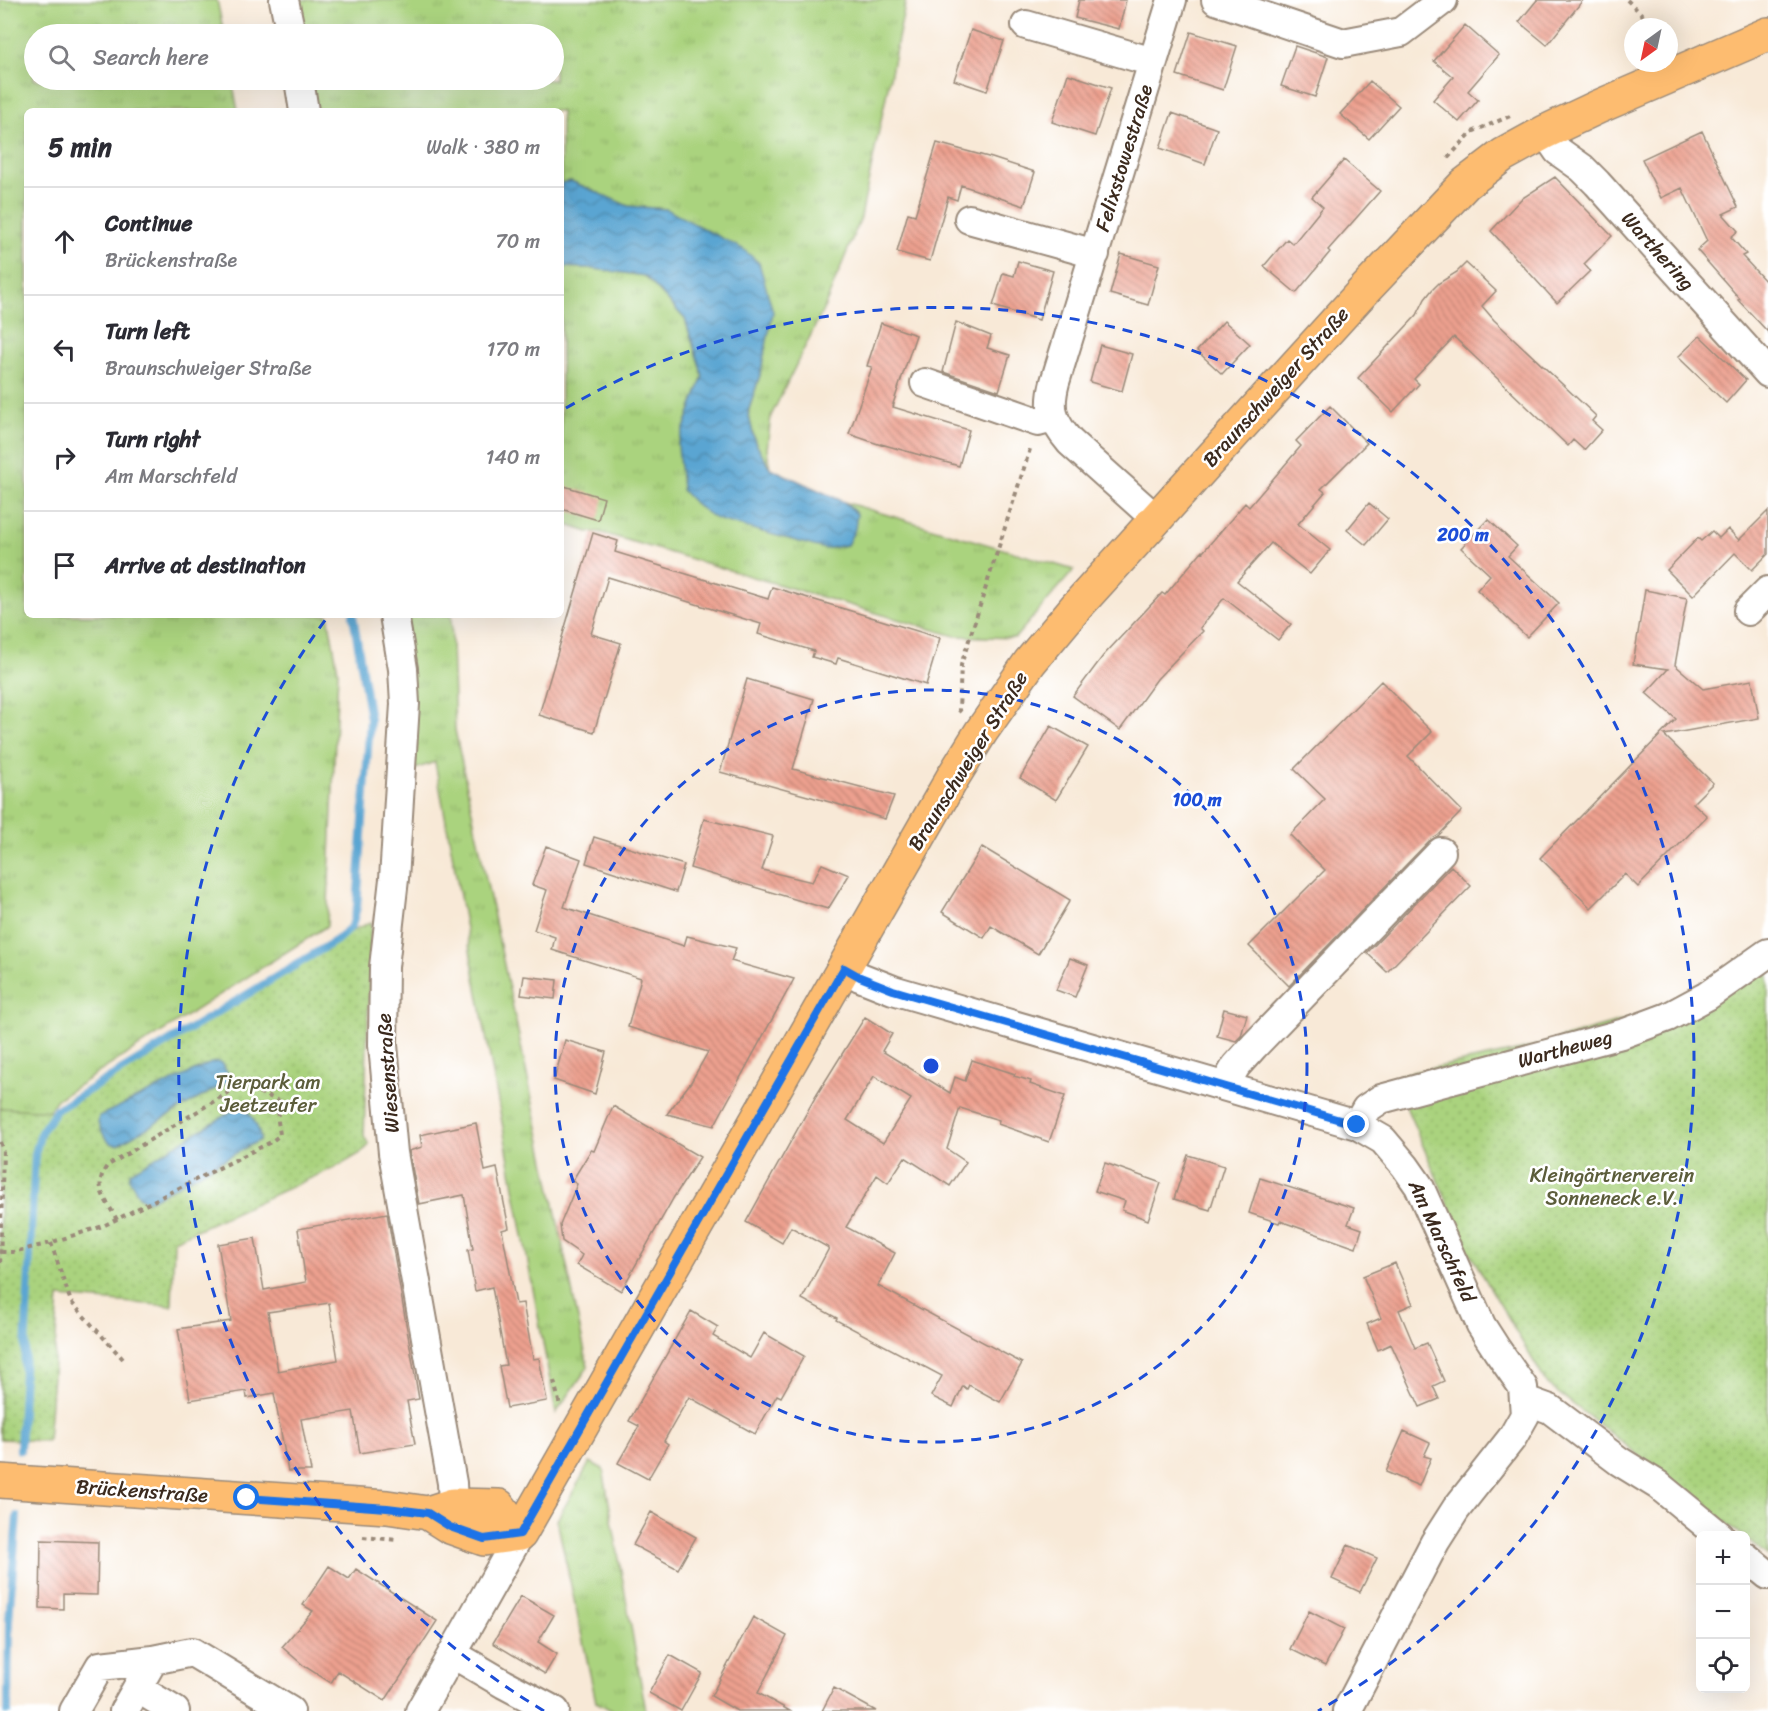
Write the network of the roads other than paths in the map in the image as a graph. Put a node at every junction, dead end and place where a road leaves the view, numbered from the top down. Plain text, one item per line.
1 (285, 0) edge
2 (1172, 0) edge
3 (1216, 0) edge
4 (1443, 0) edge
5 (289, 24) edge
6 (1026, 25) dead end
7 (1768, 34) edge
8 (1153, 62) junction
9 (301, 90) edge
10 (304, 108) edge
11 (1545, 132) junction
12 (969, 219) dead end
13 (1095, 254) junction
14 (1768, 373) edge
15 (925, 383) dead end
16 (1046, 420) junction
17 (1156, 519) junction
18 (1768, 591) edge
19 (1748, 612) dead end
20 (394, 618) edge
21 (1441, 852) dead end
22 (1768, 952) edge
23 (844, 968) junction
24 (1225, 1085) junction
25 (1357, 1125) junction
26 (1525, 1400) junction
27 (0, 1481) edge
28 (444, 1515) junction
29 (1714, 1531) edge
30 (520, 1534) junction
31 (1750, 1560) edge
32 (1768, 1575) edge
33 (453, 1654) junction
34 (153, 1660) junction
35 (130, 1700) edge
36 (74, 1711) edge
37 (175, 1711) edge
38 (290, 1711) edge
39 (420, 1711) edge
40 (555, 1711) edge
41 (1347, 1711) edge

1 - 5 street
2 - 8 street, Felixstowestraße
3 - 4 street
6 - 8 street, Felixstowestraße
7 - 11 main road, Braunschweiger Straße
8 - 13 street, Felixstowestraße
9 - 10 street
11 - 14 street, Warthering
11 - 17 main road, Braunschweiger Straße
12 - 13 street, Felixstowestraße
13 - 16 street, Felixstowestraße
15 - 16 street
16 - 17 street
17 - 23 main road, Braunschweiger Straße
18 - 19 street
20 - 28 street, Wiesenstraße
21 - 24 street
22 - 25 street, Wartheweg
23 - 24 street, Am Marschfeld
23 - 30 main road, Braunschweiger Straße
24 - 25 street, Am Marschfeld
25 - 26 street, Am Marschfeld
26 - 29 street
26 - 41 street
27 - 28 main road, Brückenstraße
28 - 30 main road, Brückenstraße
30 - 33 street, Braunschweiger Straße
31 - 32 street
33 - 39 street, Braunschweiger Straße
33 - 40 street
34 - 35 street
34 - 36 street
34 - 38 street
35 - 37 street

